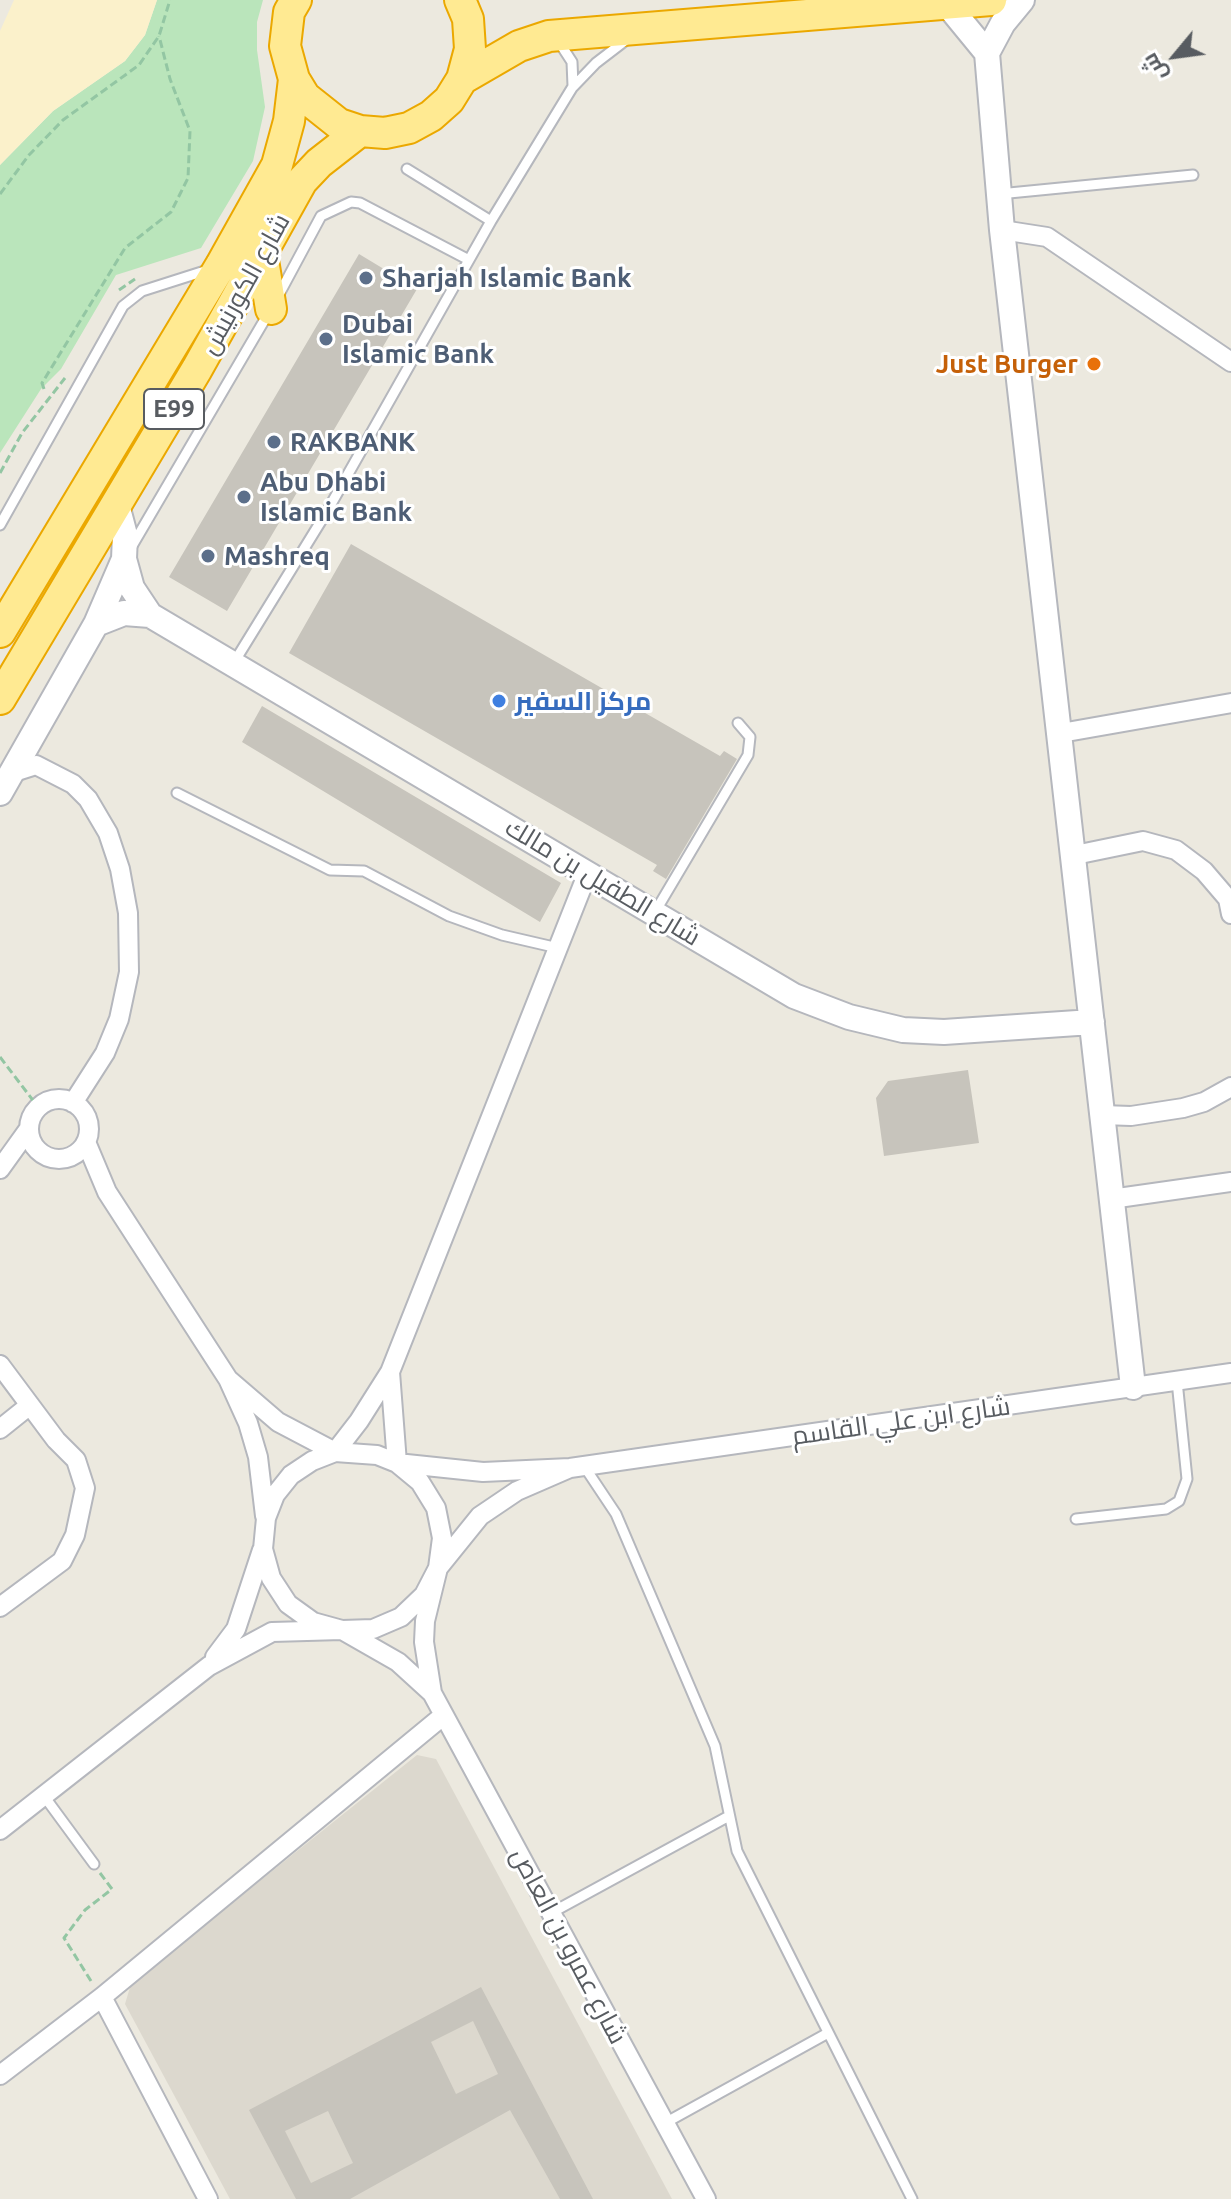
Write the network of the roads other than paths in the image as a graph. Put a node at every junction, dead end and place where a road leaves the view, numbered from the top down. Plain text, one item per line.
1 (296, 0) edge
2 (460, 0) edge
3 (991, 0) edge
4 (1022, 0) edge
5 (946, 3) junction
6 (646, 27) junction
7 (549, 36) junction
8 (987, 53) junction
9 (294, 79) junction
10 (462, 79) junction
11 (572, 88) junction
12 (360, 131) junction
13 (407, 169) dead end
14 (1193, 175) dead end
15 (999, 194) junction
16 (491, 221) junction
17 (1002, 230) junction
18 (262, 254) junction
19 (469, 260) junction
20 (221, 265) junction
21 (271, 309) junction
22 (1231, 362) edge
23 (117, 505) junction
24 (0, 525) edge
25 (124, 559) junction
26 (150, 615) junction
27 (96, 624) junction
28 (0, 632) edge
29 (233, 664) junction
30 (0, 699) edge
31 (1231, 703) edge
32 (738, 723) dead end
33 (34, 732) junction
34 (1061, 733) junction
35 (50, 770) junction
36 (6, 783) edge
37 (177, 793) dead end
38 (1075, 855) junction
39 (588, 872) junction
40 (655, 912) junction
41 (1231, 914) edge
42 (558, 948) junction
43 (1092, 1022) junction
44 (1231, 1087) edge
45 (73, 1103) junction
46 (1102, 1115) junction
47 (28, 1130) junction
48 (86, 1142) junction
49 (55, 1159) junction
50 (2, 1168) edge
51 (1231, 1182) edge
52 (107, 1192) junction
53 (1111, 1199) junction
54 (0, 1365) edge
55 (390, 1372) junction
56 (1231, 1373) edge
57 (228, 1379) junction
58 (1177, 1381) junction
59 (1133, 1387) junction
60 (30, 1405) junction
61 (0, 1429) edge
62 (335, 1452) junction
63 (397, 1463) junction
64 (577, 1467) junction
65 (266, 1518) junction
66 (1076, 1519) dead end
67 (263, 1549) junction
68 (438, 1568) junction
69 (0, 1607) edge
70 (342, 1630) junction
71 (209, 1666) junction
72 (432, 1693) junction
73 (444, 1715) junction
74 (44, 1796) junction
75 (729, 1816) junction
76 (0, 1830) edge
77 (94, 1864) road end
78 (551, 1913) junction
79 (102, 1997) junction
80 (828, 2033) junction
81 (0, 2075) edge
82 (665, 2123) junction
83 (204, 2198) edge
84 (706, 2199) edge
85 (912, 2199) edge

1 - 9 highway
2 - 10 highway
3 - 5 highway
4 - 8 street
5 - 6 highway
5 - 8 street
6 - 7 highway
6 - 11 lane
7 - 10 highway
7 - 11 lane
8 - 15 street
9 - 12 highway
9 - 20 highway, شارع الكورنيش / E99
10 - 12 highway
11 - 16 lane
12 - 18 highway, شارع الكورنيش / E99
13 - 16 lane
14 - 15 lane
15 - 17 street
16 - 19 lane
17 - 22 street
17 - 34 street
18 - 21 highway
18 - 23 highway, شارع الكورنيش / E99
19 - 21 lane
19 - 29 lane
20 - 24 lane
20 - 28 highway, شارع الكورنيش / E99
21 - 25 lane
23 - 25 street
23 - 30 highway, شارع الكورنيش / E99
25 - 26 street
25 - 27 street
26 - 27 street
26 - 29 street, شارع الطفيل بن مالك
27 - 33 street
29 - 39 street, شارع الطفيل بن مالك
31 - 34 street
32 - 40 lane
33 - 35 street
33 - 36 street
34 - 38 street
35 - 36 street
35 - 45 street
37 - 42 lane
38 - 41 street
38 - 43 street
39 - 40 street, شارع الطفيل بن مالك
39 - 42 street
40 - 43 street, شارع الطفيل بن مالك
42 - 55 street
43 - 46 street
44 - 46 street
45 - 47 street
45 - 48 street
46 - 53 street
47 - 49 street
47 - 50 street
48 - 49 street
48 - 52 street
49 - 50 street
49 - 52 street
51 - 53 street
52 - 57 street
53 - 59 street
54 - 60 street
55 - 62 street
55 - 63 street
56 - 58 street, شارع ابن علي القاسم
57 - 62 street
57 - 65 street
58 - 59 street, شارع ابن علي القاسم
58 - 66 lane
59 - 64 street, شارع ابن علي القاسم
60 - 61 street
60 - 69 street
62 - 63 street
62 - 65 street
63 - 64 street, شارع ابن علي القاسم
63 - 68 street
64 - 68 street, شارع ابن علي القاسم
64 - 75 lane
65 - 67 street
67 - 70 street
67 - 71 street
68 - 70 street
68 - 72 street, شارع عمرو بن العاص
70 - 71 street
70 - 72 street, شارع عمرو بن العاص
71 - 74 street
72 - 73 street, شارع عمرو بن العاص
73 - 78 street, شارع عمرو بن العاص
73 - 79 street
74 - 76 street
74 - 77 lane
75 - 78 lane
75 - 80 lane
78 - 82 street, شارع عمرو بن العاص
79 - 81 street
79 - 83 street
80 - 82 lane
80 - 85 lane
82 - 84 street, شارع عمرو بن العاص

